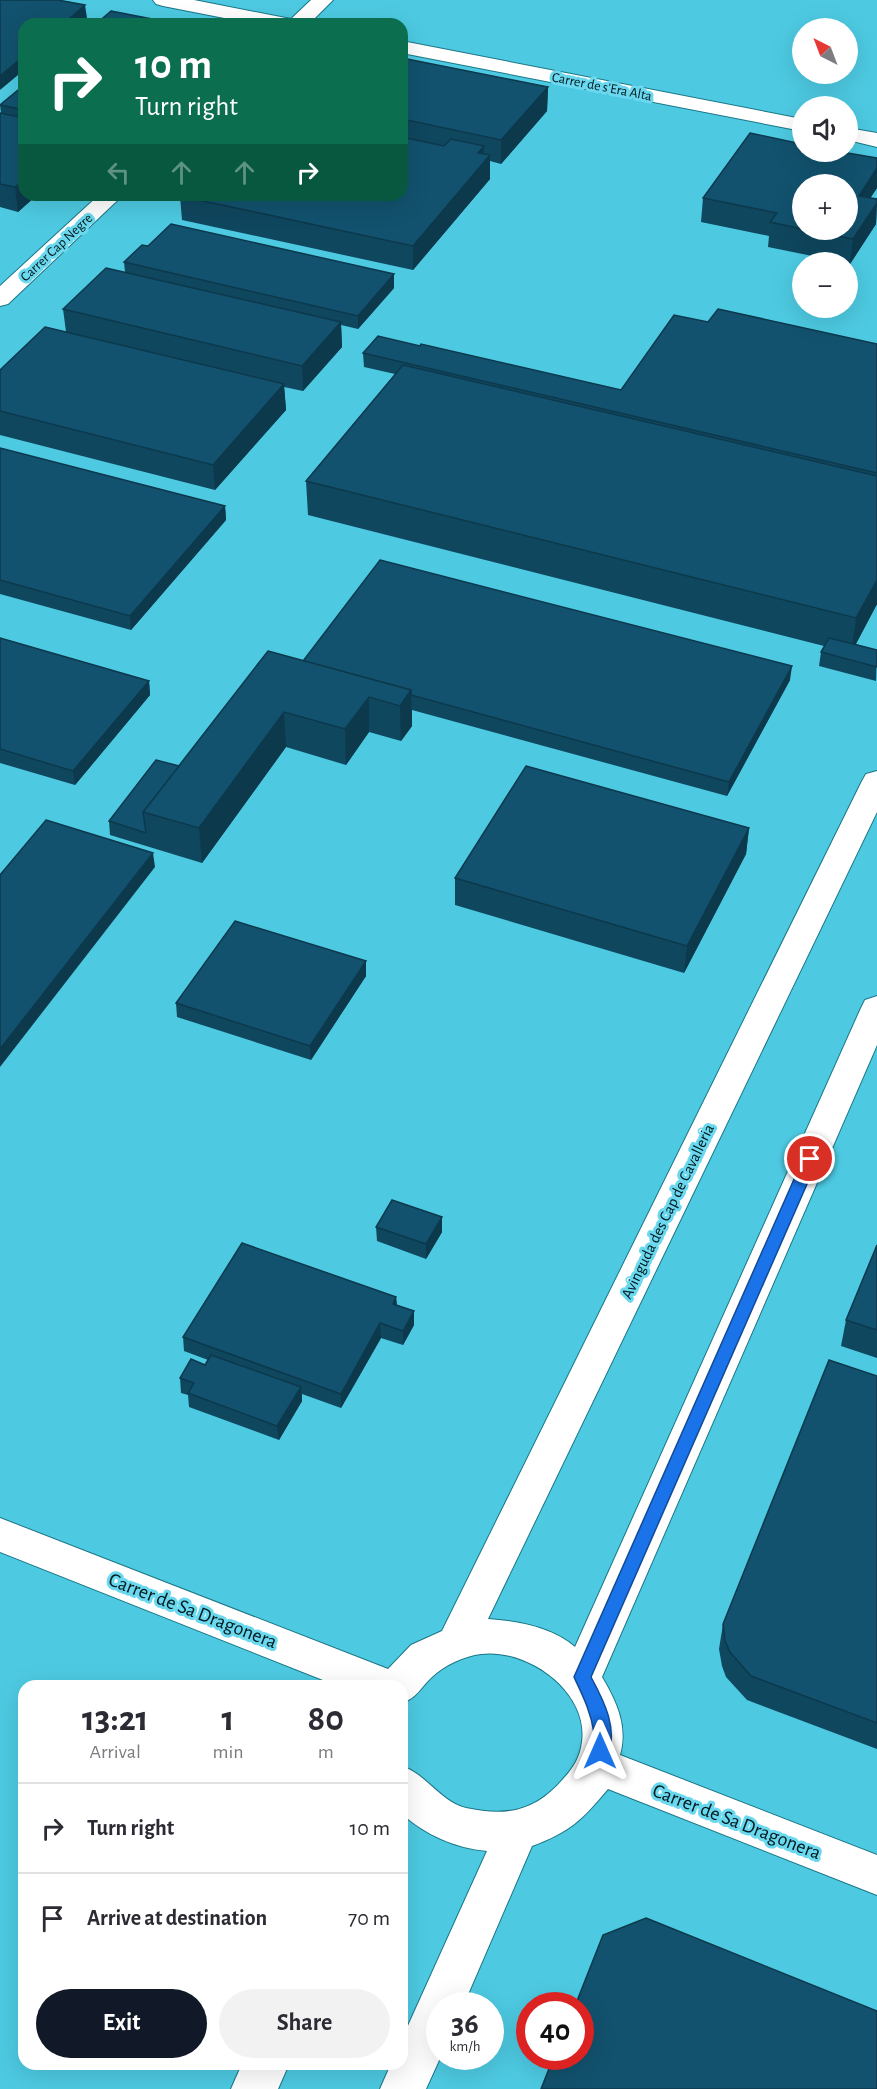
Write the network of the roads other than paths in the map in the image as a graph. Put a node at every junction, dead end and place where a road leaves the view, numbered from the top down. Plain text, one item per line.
1 (163, 0) edge
2 (323, 0) edge
3 (255, 18) edge
4 (304, 18) edge
5 (408, 48) edge
6 (792, 123) edge
7 (858, 136) edge
8 (877, 140) edge
9 (106, 201) edge
10 (0, 299) edge
11 (877, 781) edge
12 (877, 1008) edge
13 (0, 1535) edge
14 (457, 1641) junction
15 (582, 1677) junction
16 (370, 1680) edge
17 (404, 1680) edge
18 (598, 1766) junction
19 (408, 1792) edge
20 (517, 1831) junction
21 (877, 1875) edge
22 (446, 1992) edge
23 (426, 2037) edge
24 (263, 2070) edge
25 (254, 2089) edge
26 (403, 2089) edge

1 - 3 street
2 - 4 street
5 - 6 street, Carrer de s'Era Alta
7 - 8 street
9 - 10 street, Carrer Cap Negre
11 - 14 street, Avinguda des Cap de Cavalleria
12 - 15 street
13 - 16 street, Carrer de Sa Dragonera
14 - 15 street
14 - 17 street
15 - 18 street
18 - 20 street
18 - 21 street, Carrer de Sa Dragonera
19 - 20 street
20 - 22 street
23 - 26 street
24 - 25 street

